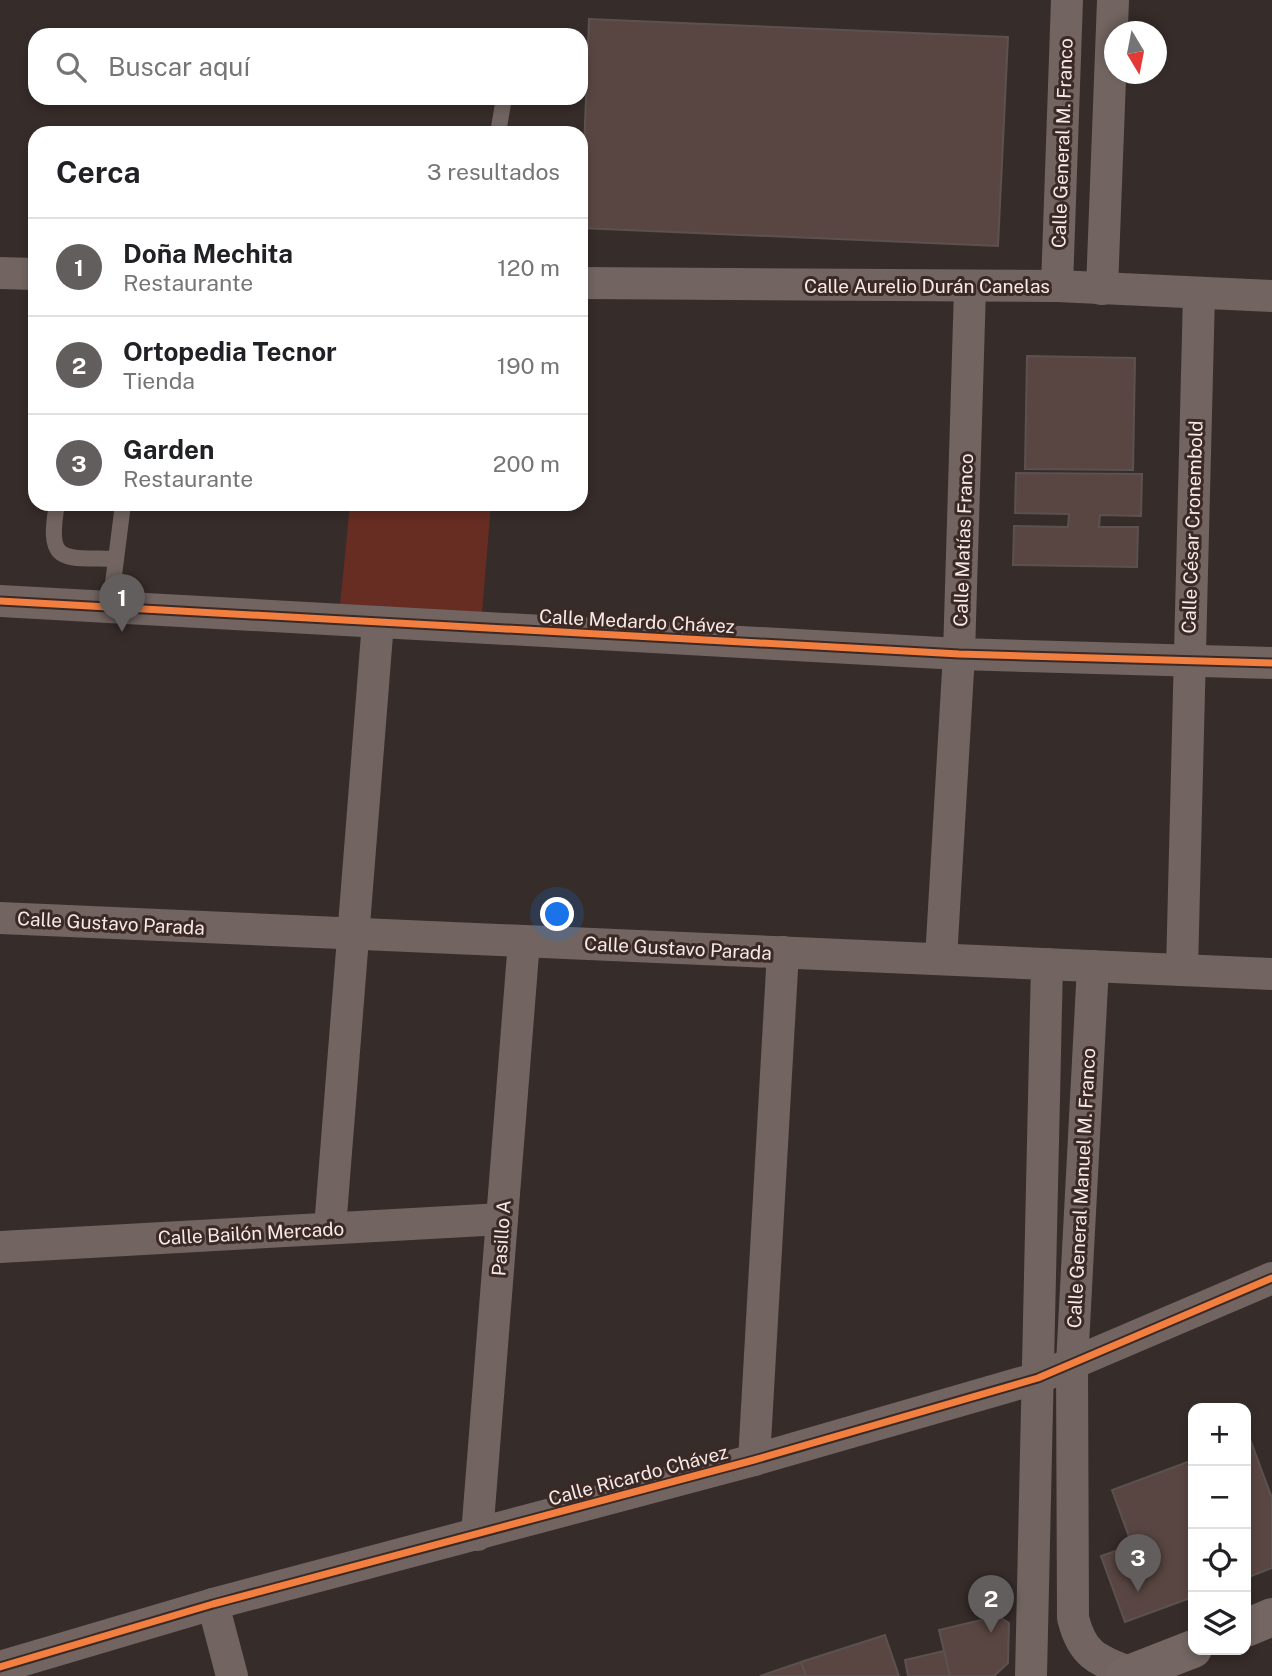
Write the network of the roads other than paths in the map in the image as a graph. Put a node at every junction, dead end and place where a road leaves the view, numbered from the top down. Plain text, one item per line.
1 (1067, 0) edge
2 (1112, 0) edge
3 (503, 105) edge
4 (499, 126) edge
5 (1062, 160) junction
6 (1105, 161) junction
7 (0, 274) edge
8 (28, 274) edge
9 (588, 283) edge
10 (1058, 286) junction
11 (970, 288) junction
12 (1102, 289) junction
13 (1199, 294) junction
14 (1272, 296) edge
15 (56, 511) edge
16 (122, 511) edge
17 (116, 559) junction
18 (0, 601) edge
19 (110, 607) junction
20 (378, 622) junction
21 (960, 654) junction
22 (1188, 661) junction
23 (1272, 663) edge
24 (0, 918) edge
25 (353, 934) junction
26 (524, 941) junction
27 (783, 952) junction
28 (941, 959) junction
29 (1047, 964) junction
30 (1093, 966) junction
31 (1182, 970) junction
32 (1272, 974) edge
33 (502, 1219) junction
34 (330, 1228) junction
35 (0, 1247) edge
36 (1272, 1279) edge
37 (1072, 1364) junction
38 (1038, 1378) junction
39 (754, 1460) junction
40 (477, 1535) junction
41 (213, 1604) junction
42 (1272, 1617) edge
43 (1251, 1626) edge
44 (1188, 1650) edge
45 (0, 1667) edge
46 (1127, 1675) edge
47 (232, 1676) edge
48 (1031, 1676) edge

1 - 5 street, Calle General M. Franco
2 - 6 street
3 - 4 lane
5 - 6 street
5 - 10 street, Calle General M. Franco
6 - 12 street
7 - 8 street
9 - 11 street, Calle Aurelio Durán Canelas
10 - 11 street, Calle Aurelio Durán Canelas
10 - 12 street, Calle Aurelio Durán Canelas
11 - 21 street, Calle Matías Franco
12 - 13 street, Calle Aurelio Durán Canelas
13 - 14 street, Calle Aurelio Durán Canelas
13 - 22 street, Calle César Cronembold
15 - 17 lane
16 - 17 lane
17 - 19 lane
18 - 19 street, Calle Medardo Chávez
19 - 20 street, Calle Medardo Chávez
20 - 21 street, Calle Medardo Chávez
20 - 25 street
21 - 22 street, Calle Medardo Chávez
21 - 28 street, Calle Matías Franco
22 - 23 street, Calle Medardo Chávez
22 - 31 street, Calle César Cronembold
24 - 25 street, Calle Gustavo Parada
25 - 26 street, Calle Gustavo Parada
25 - 34 street
26 - 27 street, Calle Gustavo Parada
26 - 33 street, Pasillo A
27 - 28 street, Calle Gustavo Parada
27 - 39 street
28 - 29 street, Calle Gustavo Parada
29 - 30 street, Calle Gustavo Parada
29 - 38 street, Calle General Manuel M. Franco
30 - 31 street, Calle Gustavo Parada
30 - 37 street, Calle General Manuel M. Franco
31 - 32 street, Calle Gustavo Parada
33 - 34 street, Calle Bailón Mercado
33 - 40 street, Pasillo A
34 - 35 street, Calle Bailón Mercado
36 - 37 street, Calle Ricardo Chávez
37 - 38 street, Calle Ricardo Chávez
37 - 46 street, Calle General Manuel M. Franco
38 - 39 street, Calle Ricardo Chávez
38 - 48 street, Calle General Manuel M. Franco
39 - 40 street, Calle Ricardo Chávez
40 - 41 street, Calle Ricardo Chávez
41 - 45 street, Calle Ricardo Chávez
41 - 47 street
42 - 43 main road
44 - 46 main road

